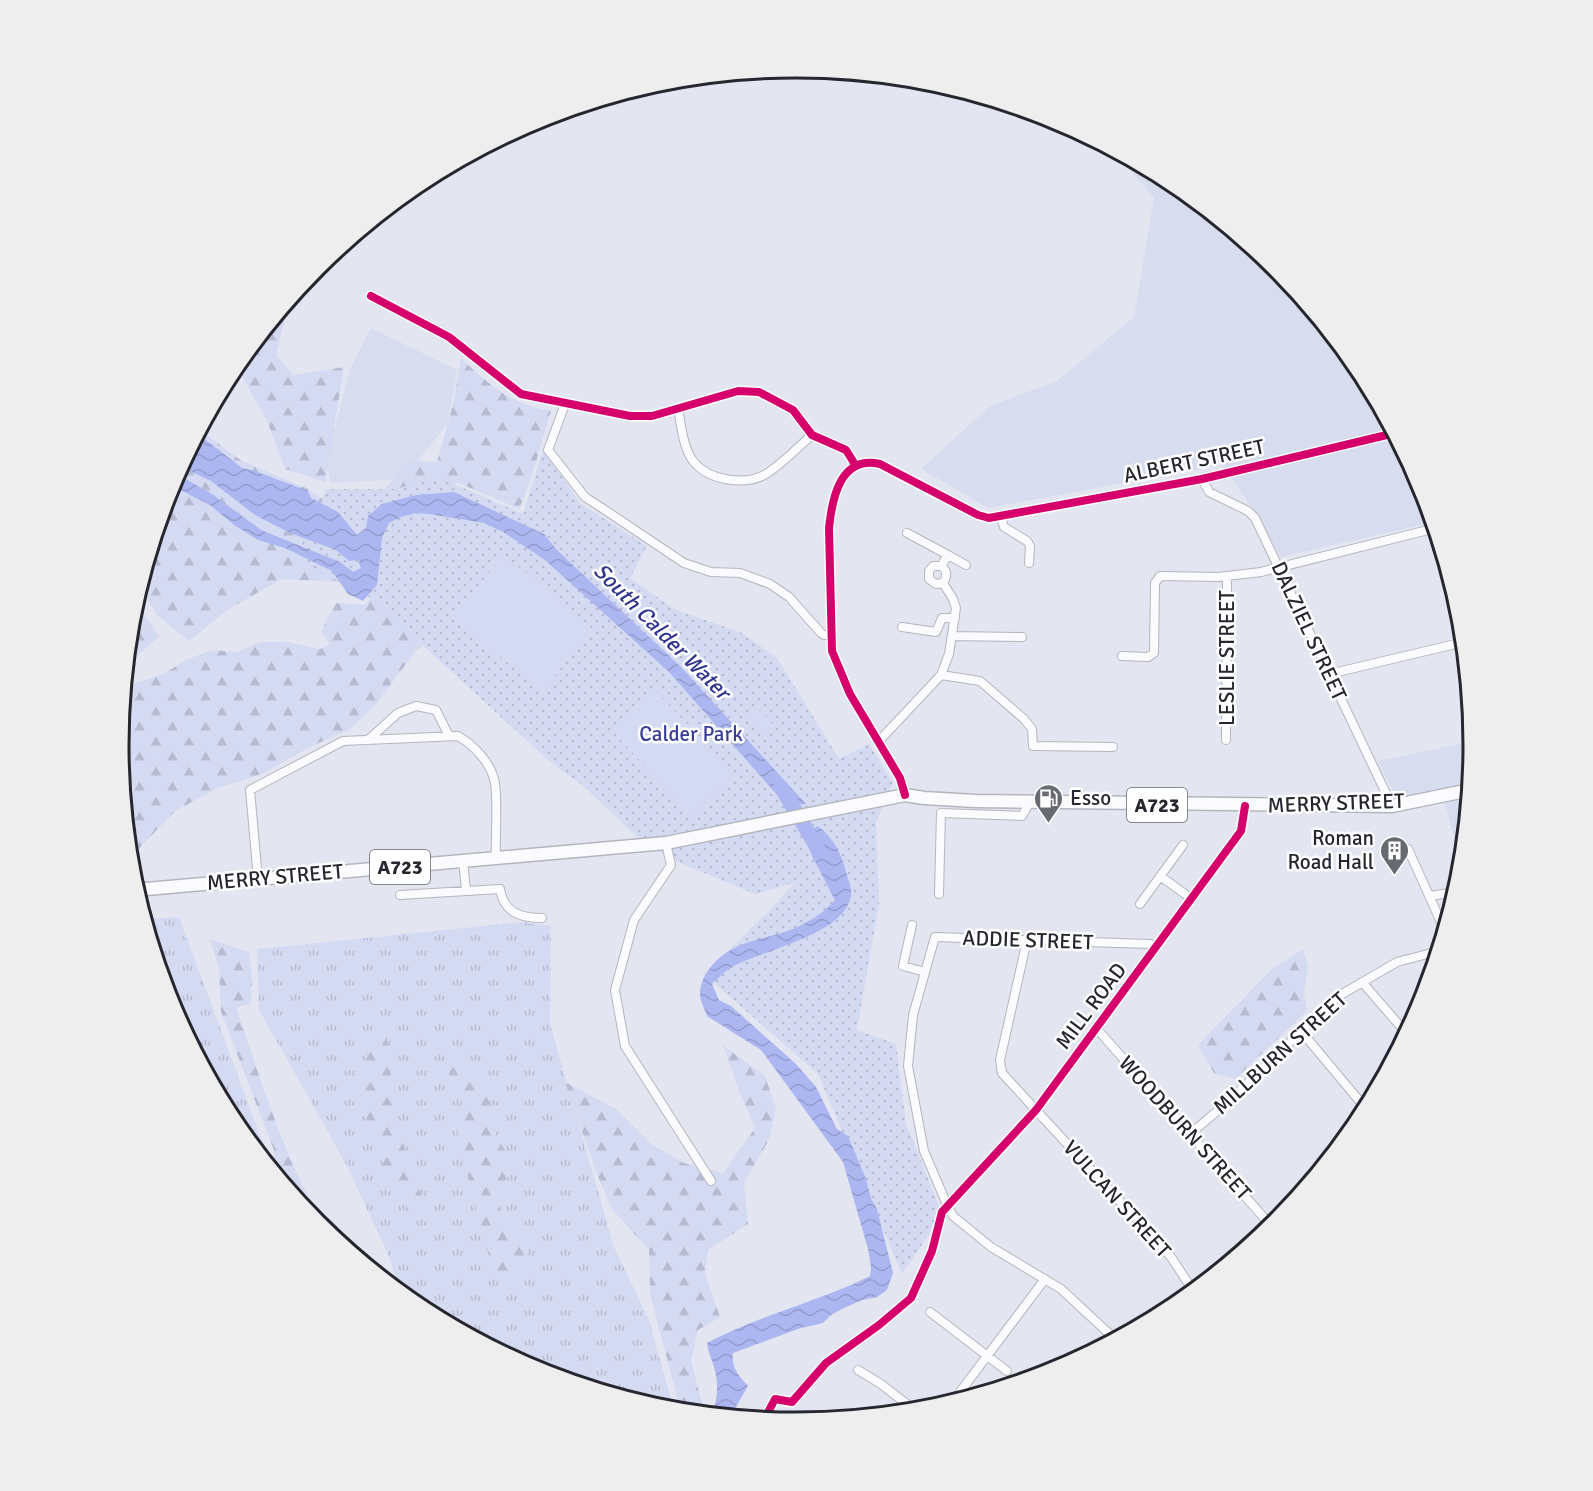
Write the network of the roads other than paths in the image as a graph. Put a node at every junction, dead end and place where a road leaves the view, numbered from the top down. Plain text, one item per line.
1 (370, 296) dead end
2 (565, 404) junction
3 (678, 408) junction
4 (812, 435) junction
5 (1387, 435) edge
6 (856, 466) junction
7 (1202, 479) junction
8 (1001, 517) junction
9 (1429, 530) edge
10 (907, 533) dead end
11 (948, 555) junction
12 (1029, 563) dead end
13 (966, 565) dead end
14 (941, 566) junction
15 (1280, 568) junction
16 (1227, 576) junction
17 (943, 583) junction
18 (955, 618) junction
19 (902, 627) dead end
20 (831, 635) junction
21 (952, 636) junction
22 (1022, 636) dead end
23 (1456, 644) edge
24 (1122, 656) dead end
25 (1329, 674) junction
26 (941, 675) junction
27 (449, 736) junction
28 (1226, 740) dead end
29 (368, 741) junction
30 (878, 742) junction
31 (1113, 747) dead end
32 (1463, 791) edge
33 (905, 795) junction
34 (1030, 802) junction
35 (1245, 806) junction
36 (1392, 806) junction
37 (666, 843) junction
38 (1183, 845) dead end
39 (1408, 849) dead end
40 (495, 859) junction
41 (463, 861) junction
42 (1161, 876) junction
43 (258, 879) junction
44 (145, 889) edge
45 (466, 890) junction
46 (1447, 893) edge
47 (939, 894) dead end
48 (400, 896) dead end
49 (1429, 896) junction
50 (1192, 899) junction
51 (1140, 904) dead end
52 (542, 918) dead end
53 (1440, 920) edge
54 (912, 925) dead end
55 (1027, 940) junction
56 (1156, 948) junction
57 (1431, 953) edge
58 (925, 972) junction
59 (1362, 982) junction
60 (1401, 1027) edge
61 (1097, 1029) junction
62 (1301, 1031) junction
63 (1361, 1102) edge
64 (1036, 1110) junction
65 (1190, 1134) junction
66 (711, 1181) dead end
67 (945, 1209) junction
68 (1265, 1219) edge
69 (1045, 1279) junction
70 (1189, 1285) edge
71 (930, 1311) dead end
72 (1110, 1334) edge
73 (987, 1356) junction
74 (858, 1370) dead end
75 (1007, 1371) dead end
76 (960, 1392) edge
77 (906, 1403) edge
78 (768, 1412) edge

1 - 2 street
2 - 3 street
2 - 20 street
3 - 4 street
3 - 4 street
4 - 6 street
5 - 7 street, ALBERT STREET
6 - 8 street
6 - 20 street
7 - 8 street, ALBERT STREET
7 - 15 street, DALZIEL STREET
8 - 12 street
9 - 15 street
10 - 11 street
11 - 13 street
11 - 14 street
14 - 17 street
14 - 17 street
15 - 16 street
15 - 25 street, DALZIEL STREET
16 - 24 street
16 - 28 street, LESLIE STREET
17 - 18 street
18 - 19 street
18 - 21 street
20 - 30 street
21 - 22 street
21 - 26 street
23 - 25 street
25 - 36 street, DALZIEL STREET
26 - 30 street
26 - 31 street
27 - 29 street
27 - 29 street
27 - 40 street
29 - 43 street
30 - 33 street
32 - 36 main road, MERRY STREET / A723
33 - 34 main road, MERRY STREET / A723
33 - 37 main road, MERRY STREET / A723
34 - 35 main road, MERRY STREET / A723
34 - 47 street
35 - 36 main road, MERRY STREET / A723
35 - 50 street, MILL ROAD
37 - 40 main road, MERRY STREET / A723
37 - 66 street
38 - 42 street
39 - 49 street
40 - 41 main road, MERRY STREET / A723
41 - 43 main road, MERRY STREET / A723
41 - 45 street
42 - 50 street
42 - 51 street
43 - 44 main road, MERRY STREET / A723
45 - 48 street
45 - 52 street
46 - 49 street
49 - 53 street
50 - 56 street, MILL ROAD
54 - 58 street
55 - 56 street, ADDIE STREET
55 - 58 street, ADDIE STREET
55 - 64 street, VULCAN STREET
56 - 61 street, MILL ROAD
57 - 59 street, MILLBURN STREET
58 - 67 street
59 - 60 street
59 - 62 street, MILLBURN STREET
61 - 64 street, MILL ROAD
61 - 65 street, WOODBURN STREET
62 - 63 street
62 - 65 street, MILLBURN STREET
64 - 67 street, MILL ROAD
64 - 70 street, VULCAN STREET
65 - 68 street, WOODBURN STREET
67 - 69 street
67 - 78 street
69 - 72 street
69 - 73 street
71 - 73 street
73 - 75 street
73 - 76 street
74 - 77 street

